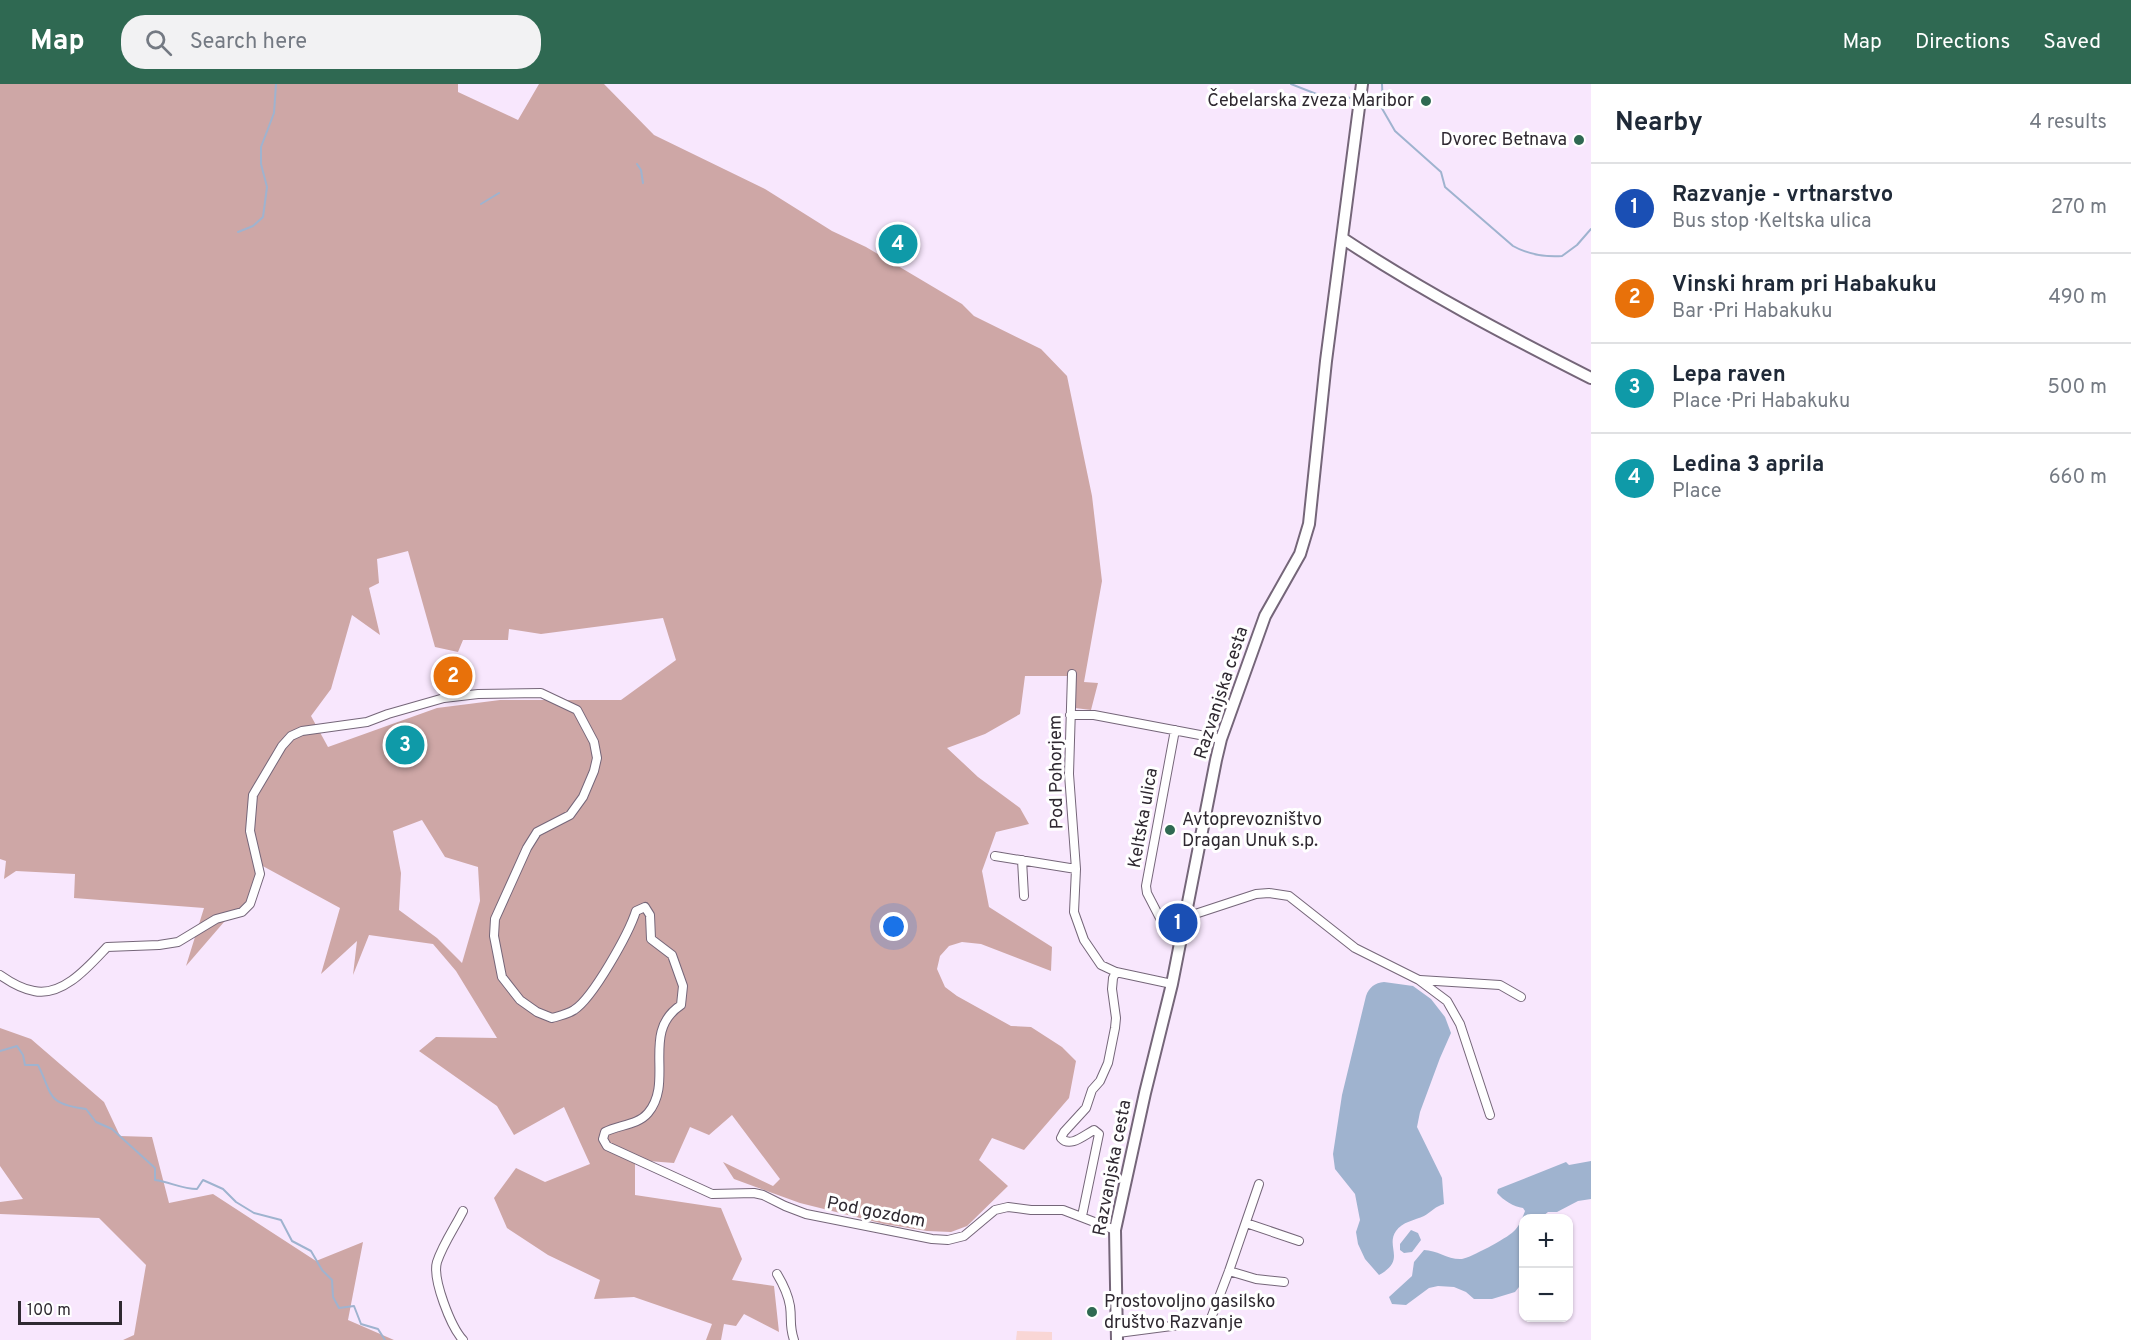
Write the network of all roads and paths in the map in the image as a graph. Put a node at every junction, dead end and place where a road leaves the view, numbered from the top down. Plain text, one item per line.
1 (1361, 93) edge
2 (1342, 238) junction
3 (1591, 378) edge
4 (1072, 674) dead end
5 (1070, 715) junction
6 (1175, 730) junction
7 (1221, 740) junction
8 (995, 856) dead end
9 (1022, 860) junction
10 (1076, 869) junction
11 (1024, 896) dead end
12 (1185, 918) junction
13 (1116, 972) junction
14 (0, 975) edge
15 (1419, 980) junction
16 (1172, 984) junction
17 (1521, 997) dead end
18 (1490, 1115) dead end
19 (1259, 1184) dead end
20 (463, 1211) dead end
21 (1082, 1216) junction
22 (1246, 1223) junction
23 (1115, 1230) junction
24 (1299, 1241) dead end
25 (1230, 1272) junction
26 (777, 1274) dead end
27 (1284, 1282) dead end
28 (1117, 1336) edge
29 (463, 1340) edge
30 (794, 1340) edge

1 - 2 street, Razvanjska cesta
2 - 3 street
2 - 7 street, Razvanjska cesta
4 - 5 street, Pod Pohorjem
5 - 6 street
5 - 10 street, Pod Pohorjem
6 - 7 street
6 - 12 street, Keltska ulica
7 - 12 street, Razvanjska cesta
8 - 9 street
9 - 10 street
9 - 11 street
10 - 13 street, Pod Pohorjem
12 - 15 street
12 - 16 street, Razvanjska cesta
13 - 16 street, Pod Pohorjem
13 - 21 street
14 - 21 street, Pod gozdom
15 - 17 street
15 - 18 street
16 - 23 street, Razvanjska cesta
19 - 22 street
20 - 29 street
21 - 23 street, Pod gozdom
22 - 24 street
22 - 25 street
23 - 28 street, Razvanjska cesta
25 - 27 street
25 - 28 street
26 - 30 street

